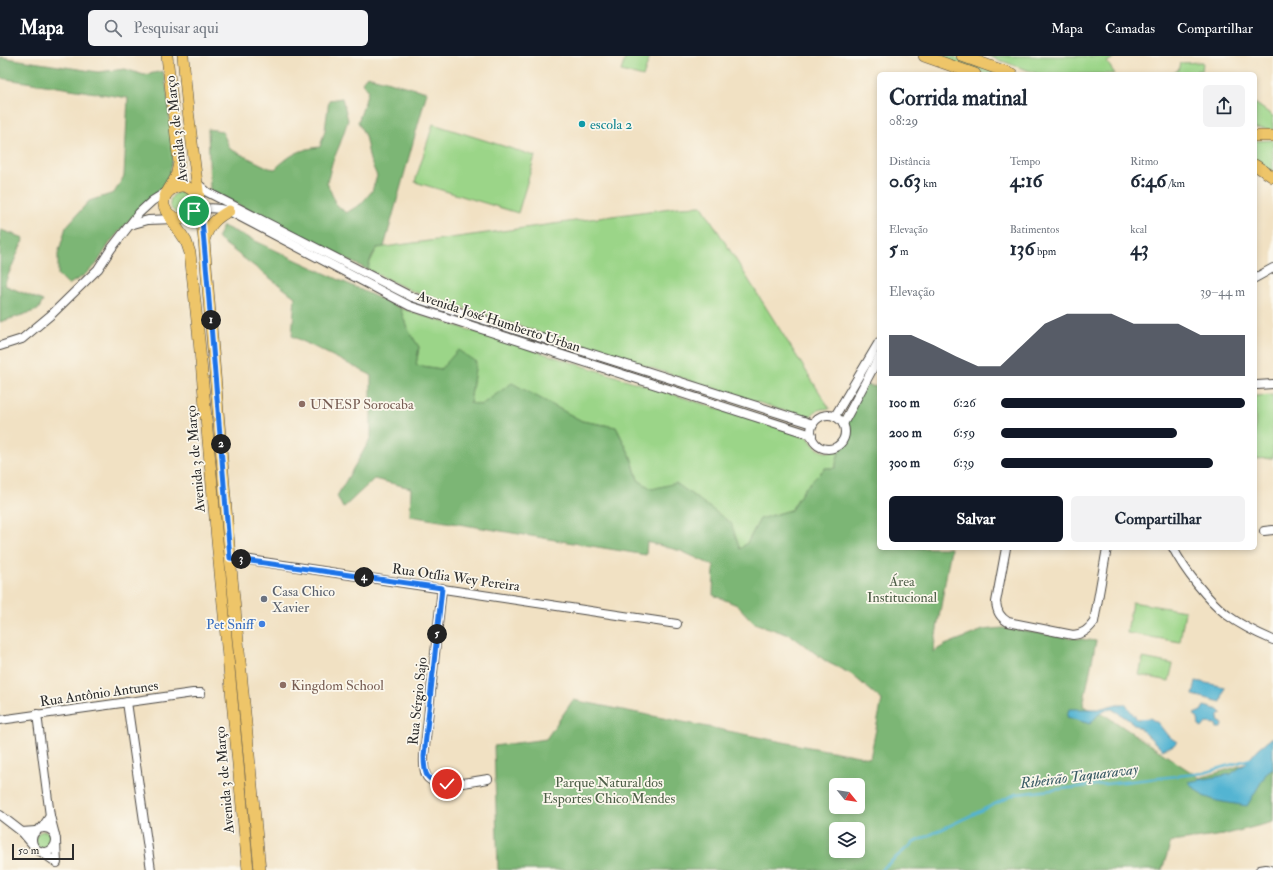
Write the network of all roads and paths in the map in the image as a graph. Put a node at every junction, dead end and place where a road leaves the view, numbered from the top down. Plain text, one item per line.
1 (167, 56) edge
2 (183, 56) edge
3 (924, 56) edge
4 (962, 56) edge
5 (970, 72) edge
6 (1006, 72) edge
7 (1257, 136) edge
8 (1273, 136) edge
9 (1257, 166) edge
10 (1273, 177) edge
11 (197, 183) junction
12 (168, 192) junction
13 (197, 207) junction
14 (230, 211) junction
15 (171, 219) junction
16 (130, 225) junction
17 (204, 240) junction
18 (1273, 268) edge
19 (1257, 277) edge
20 (877, 345) edge
21 (0, 346) edge
22 (877, 361) edge
23 (1273, 384) edge
24 (1257, 385) dead end
25 (835, 416) junction
26 (813, 424) junction
27 (843, 424) junction
28 (812, 435) junction
29 (1273, 530) edge
30 (1264, 531) dead end
31 (218, 544) junction
32 (1006, 550) edge
33 (1107, 550) edge
34 (1174, 550) edge
35 (230, 558) junction
36 (442, 588) junction
37 (677, 624) dead end
38 (1273, 640) edge
39 (201, 693) dead end
40 (127, 702) junction
41 (37, 714) junction
42 (0, 720) edge
43 (488, 779) dead end
44 (0, 815) edge
45 (50, 816) junction
46 (39, 830) junction
47 (22, 832) junction
48 (56, 839) junction
49 (37, 848) junction
50 (58, 866) edge
51 (151, 870) edge
52 (248, 870) edge
53 (260, 870) edge

1 - 12 main road, Avenida 3 de Março
2 - 11 main road, Avenida 3 de Março
3 - 5 main road
4 - 6 main road
7 - 8 main road
9 - 10 main road
11 - 13 main road, Avenida 3 de Março
11 - 26 street, Avenida José Humberto Urban
12 - 13 main road
12 - 15 main road
12 - 16 street
13 - 14 street, Avenida José Humberto Urban
13 - 15 main road
13 - 17 main road, Avenida 3 de Março
14 - 17 main road
14 - 28 street, Avenida José Humberto Urban
15 - 16 street
15 - 31 main road, Avenida 3 de Março
16 - 21 street
17 - 35 main road, Avenida 3 de Março
18 - 19 street
20 - 25 street
22 - 27 street
23 - 24 street
25 - 26 street
25 - 27 street
26 - 28 street
27 - 28 street
29 - 30 street
31 - 35 main road
31 - 52 main road, Avenida 3 de Março
32 - 33 street
34 - 38 street
35 - 36 street, Rua Otília Wey Pereira
35 - 53 main road, Avenida 3 de Março
36 - 37 street, Rua Otília Wey Pereira
36 - 43 street, Rua Sérgio Sajo
39 - 40 street, Rua Antônio Antunes
40 - 41 street, Rua Antônio Antunes
40 - 51 street
41 - 42 street, Rua Antônio Antunes
41 - 45 street
44 - 47 street
45 - 46 street
45 - 48 street
46 - 47 street
46 - 48 street
46 - 49 street
47 - 49 street
48 - 49 street
48 - 50 street
49 - 50 street

